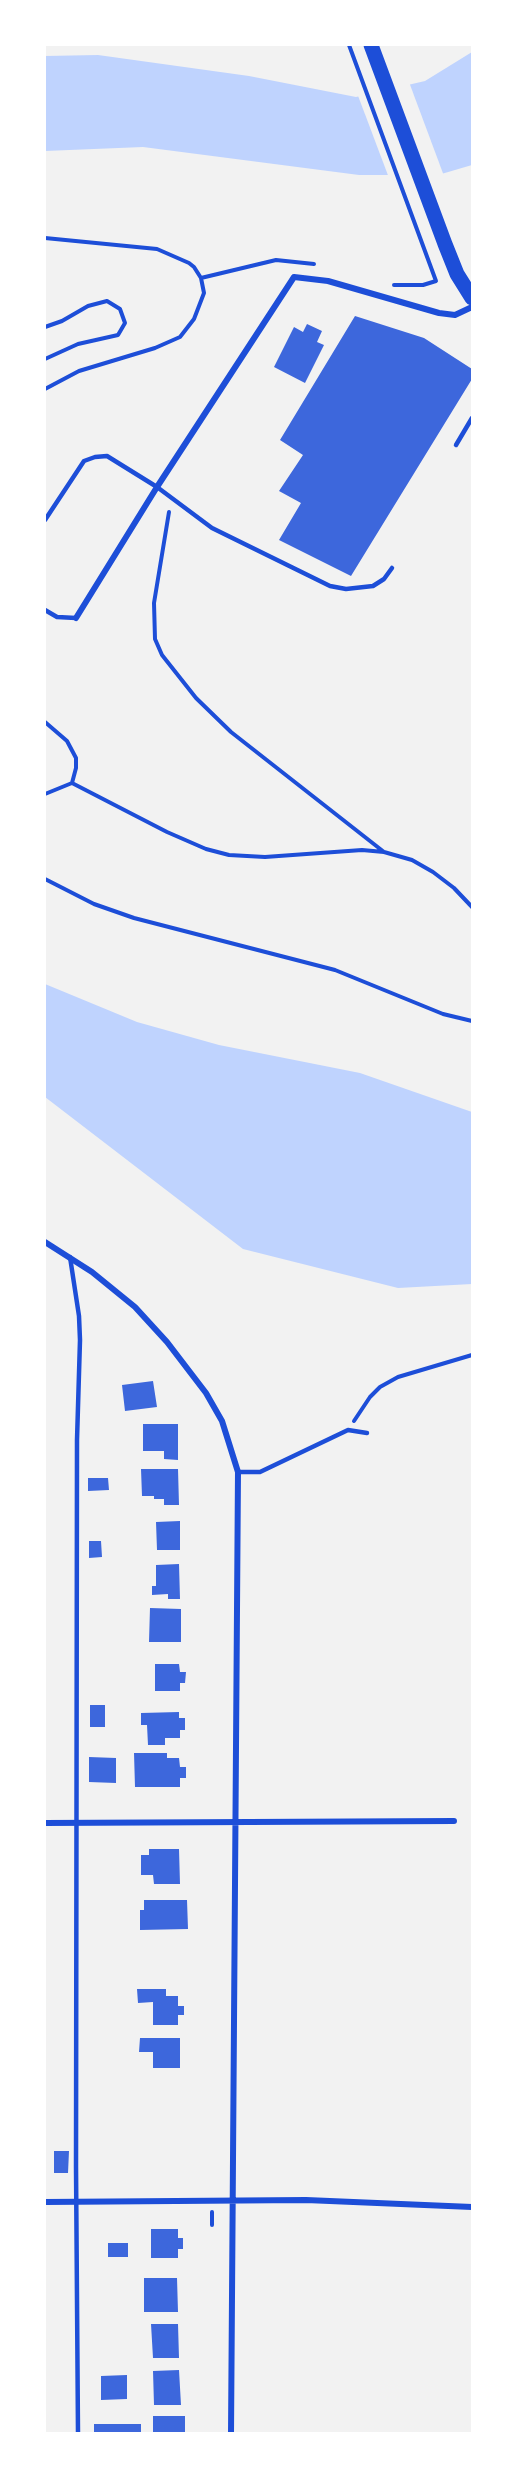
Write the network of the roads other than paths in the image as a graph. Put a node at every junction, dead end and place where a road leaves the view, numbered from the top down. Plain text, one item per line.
1 (371, 45) edge
2 (472, 297) edge
3 (472, 307) edge
4 (472, 418) edge
5 (456, 445) dead end
6 (157, 487) junction
7 (45, 520) edge
8 (392, 568) dead end
9 (45, 610) edge
10 (76, 618) joint
11 (45, 1242) edge
12 (70, 1257) junction
13 (367, 1433) dead end
14 (238, 1472) junction
15 (454, 1821) dead end
16 (234, 1822) junction
17 (45, 1823) edge
18 (78, 1823) junction
19 (233, 2200) junction
20 (77, 2201) junction
21 (45, 2202) edge
22 (472, 2207) edge
23 (78, 2433) edge
24 (231, 2433) edge

1 - 2 main road
3 - 6 street
4 - 5 lane
6 - 7 lane
6 - 8 lane
6 - 10 street
9 - 10 lane
11 - 12 street
12 - 14 street
12 - 18 lane
13 - 14 lane
14 - 16 street
15 - 16 street
16 - 18 street
16 - 19 street
17 - 18 street
18 - 20 lane
19 - 20 street
19 - 22 street
19 - 24 street
20 - 21 street
20 - 23 lane

